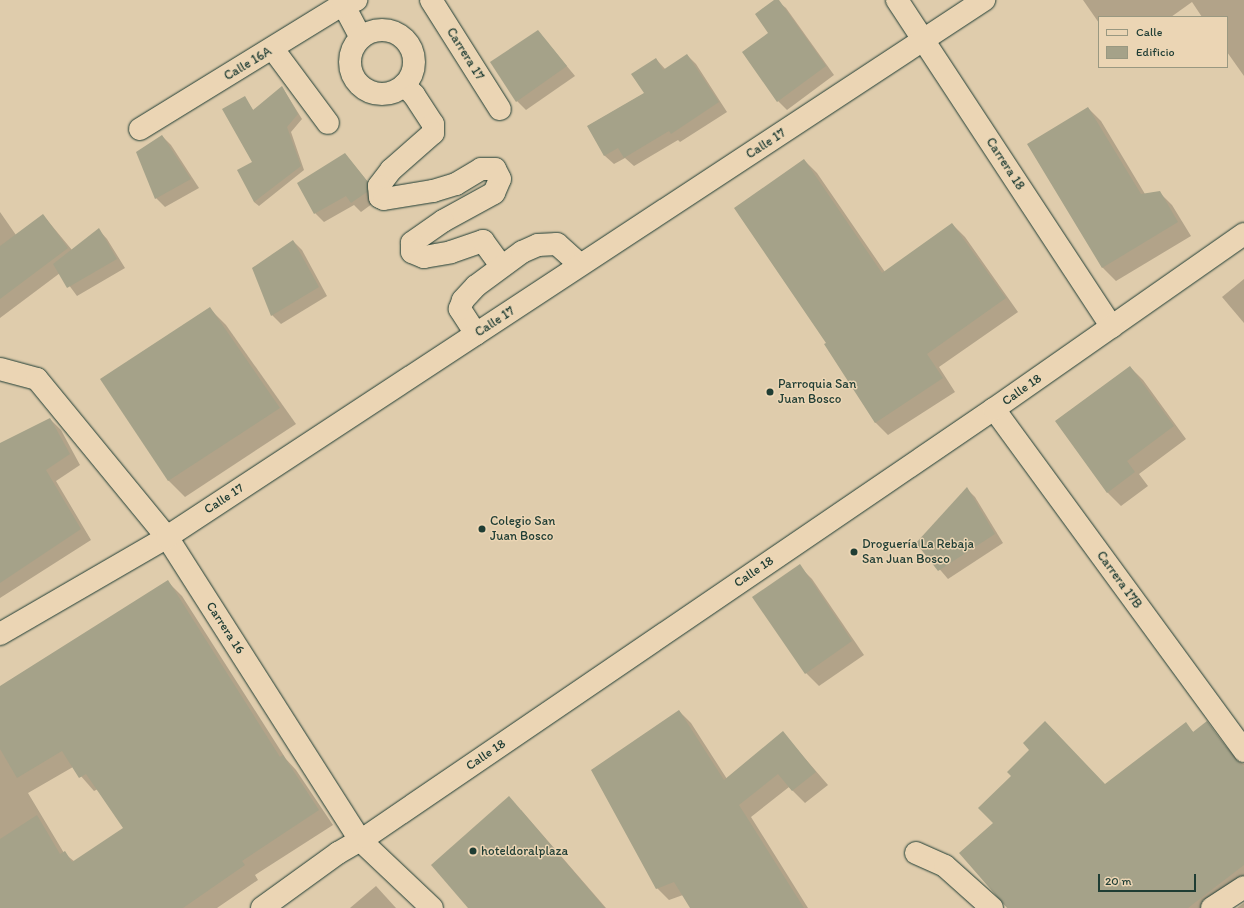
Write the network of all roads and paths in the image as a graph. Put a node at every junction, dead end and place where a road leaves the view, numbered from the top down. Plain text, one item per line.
1 (431, 0) edge
2 (897, 0) edge
3 (984, 0) edge
4 (346, 1) edge
5 (361, 38) junction
6 (924, 40) junction
7 (274, 49) junction
8 (404, 85) junction
9 (500, 109) dead end
10 (328, 123) dead end
11 (140, 129) dead end
12 (1244, 234) edge
13 (580, 265) junction
14 (501, 266) junction
15 (1112, 328) junction
16 (476, 334) junction
17 (0, 369) edge
18 (994, 409) junction
19 (167, 537) junction
20 (0, 634) edge
21 (1244, 751) edge
22 (360, 840) junction
23 (916, 853) dead end
24 (1244, 888) edge
25 (262, 908) edge
26 (432, 908) edge
27 (992, 908) edge
28 (1212, 908) edge

1 - 9 street, Carrera 17
2 - 6 street, Carrera 18
3 - 6 street, Calle 17
4 - 5 street
4 - 7 street, Calle 16A
5 - 8 street
5 - 8 street
6 - 13 street, Calle 17
6 - 15 street, Carrera 18
7 - 10 street
7 - 11 street, Calle 16A
8 - 14 street
12 - 15 street, Calle 18
13 - 14 street
13 - 16 street, Calle 17
14 - 16 street
15 - 18 street, Calle 18
16 - 19 street, Calle 17
17 - 19 street, Carrera 16
18 - 21 street, Carrera 17B
18 - 22 street, Calle 18
19 - 20 street, Calle 17
19 - 22 street, Carrera 16
22 - 25 street, Calle 18
22 - 26 street, Carrera 16
23 - 27 street
24 - 28 street

